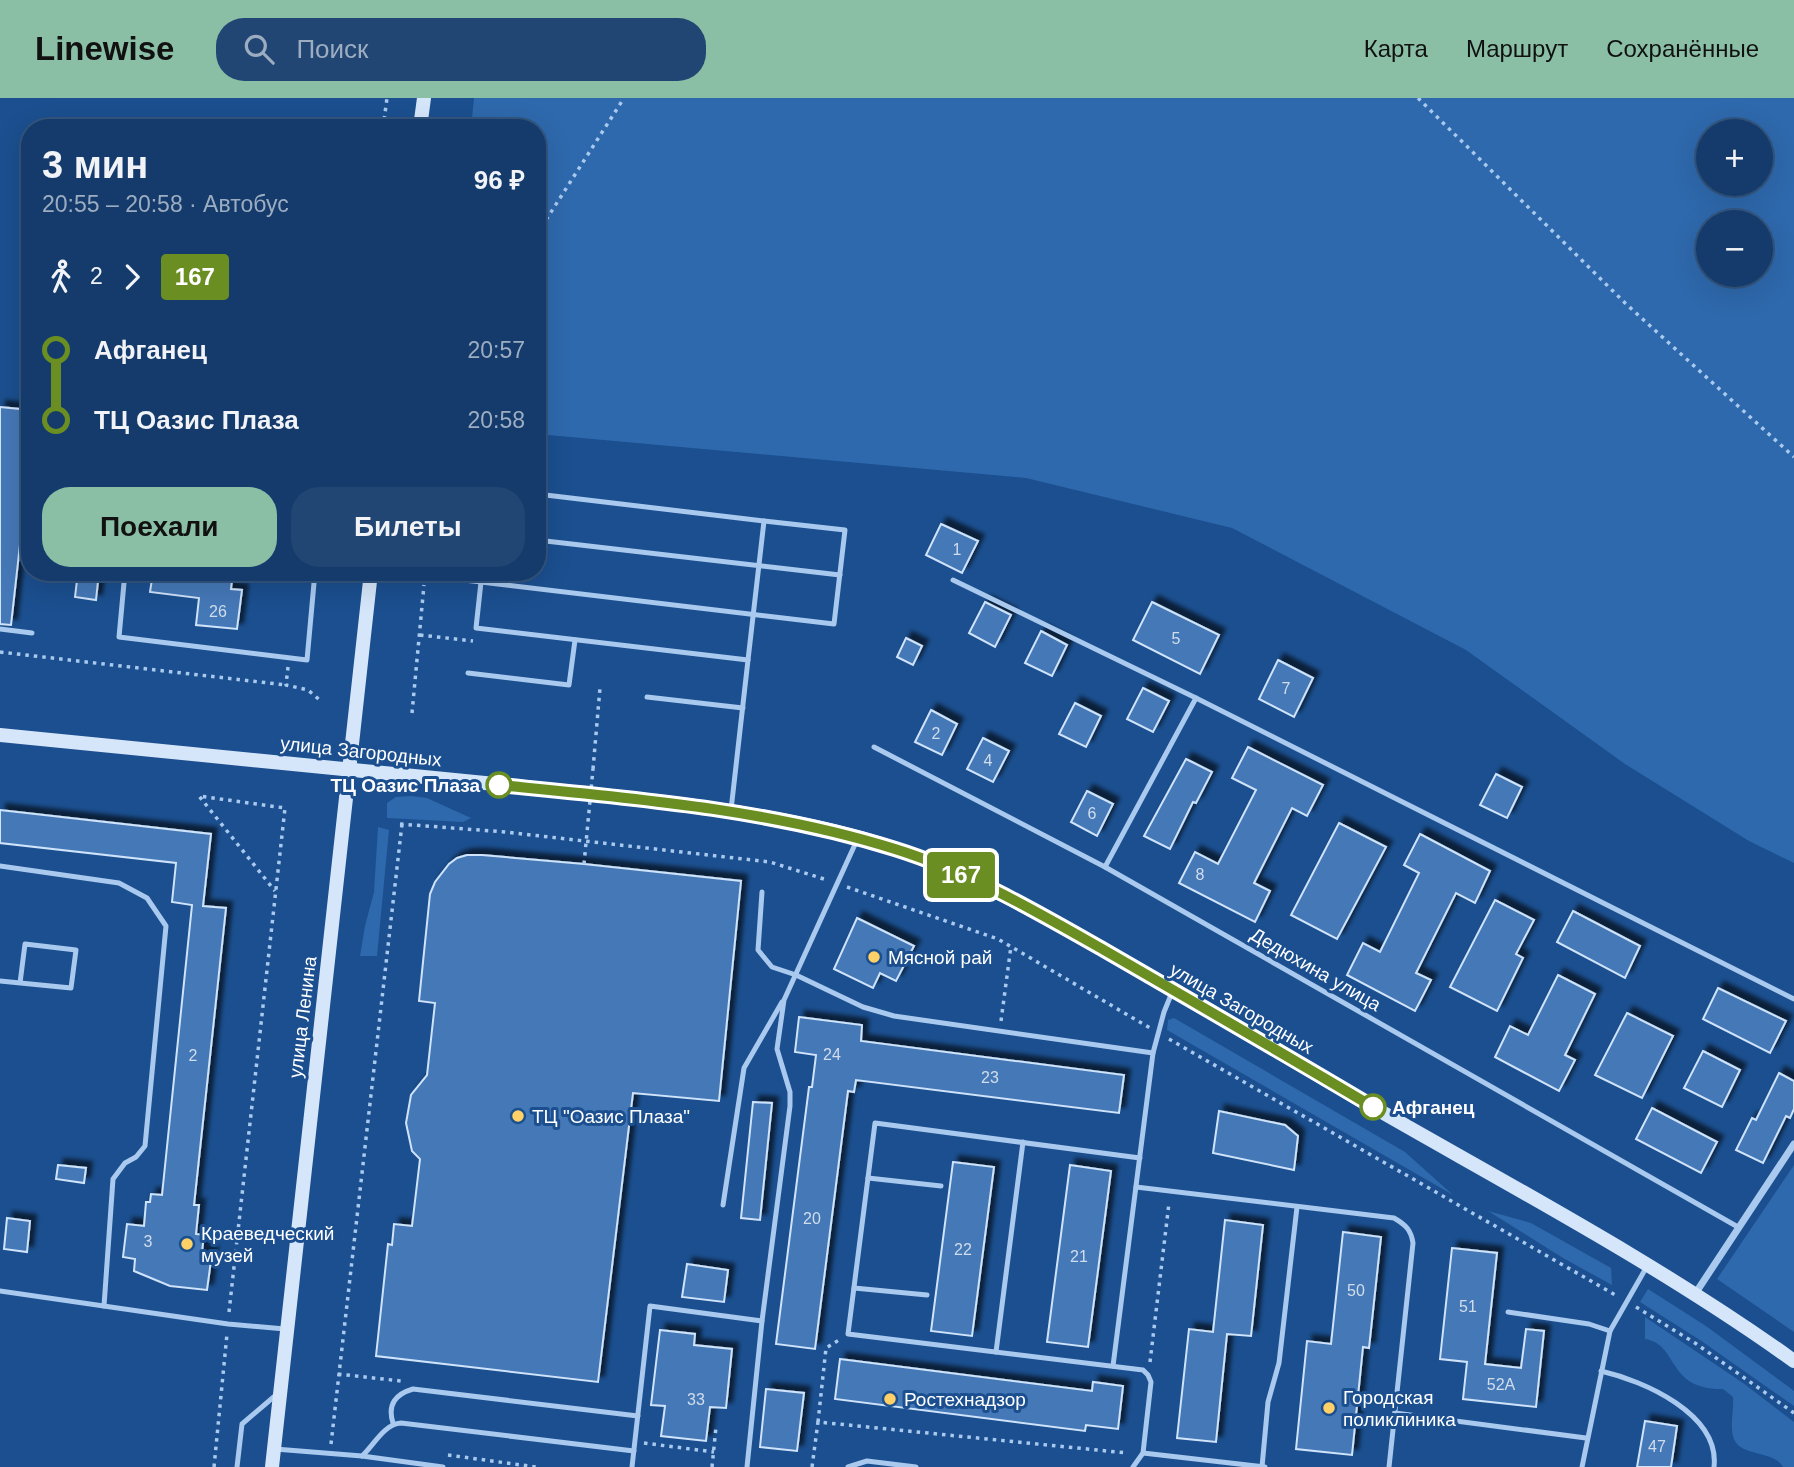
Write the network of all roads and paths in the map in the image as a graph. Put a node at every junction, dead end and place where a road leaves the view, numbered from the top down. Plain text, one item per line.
1 (387, 98) edge
2 (424, 98) edge
3 (624, 98) edge
4 (1418, 98) edge
5 (384, 119) edge
6 (421, 119) edge
7 (546, 220) edge
8 (1794, 457) edge
9 (546, 495) edge
10 (764, 521) junction
11 (546, 541) edge
12 (759, 566) junction
13 (840, 575) junction
14 (953, 580) dead end
15 (124, 581) edge
16 (314, 581) edge
17 (370, 581) edge
18 (425, 581) edge
19 (472, 581) edge
20 (481, 582) junction
21 (753, 614) junction
22 (0, 629) edge
23 (32, 633) dead end
24 (575, 640) junction
25 (0, 652) edge
26 (288, 658) junction
27 (748, 660) junction
28 (468, 673) dead end
29 (286, 685) junction
30 (600, 688) dead end
31 (647, 697) dead end
32 (1196, 698) junction
33 (322, 702) dead end
34 (743, 708) junction
35 (412, 713) dead end
36 (0, 736) edge
37 (874, 747) dead end
38 (350, 769) junction
39 (730, 812) junction
40 (858, 838) junction
41 (584, 864) dead end
42 (0, 866) edge
43 (1105, 867) junction
44 (837, 884) junction
45 (275, 891) junction
46 (762, 892) dead end
47 (1011, 946) junction
48 (796, 975) junction
49 (0, 981) edge
50 (20, 983) junction
51 (1173, 990) junction
52 (1794, 999) edge
53 (784, 1000) junction
54 (1000, 1031) junction
55 (1157, 1032) junction
56 (1153, 1054) junction
57 (1023, 1142) junction
58 (1794, 1144) edge
59 (1140, 1158) junction
60 (868, 1178) junction
61 (941, 1186) dead end
62 (1136, 1187) junction
63 (1170, 1191) junction
64 (723, 1205) dead end
65 (1297, 1207) junction
66 (1738, 1227) junction
67 (1647, 1265) junction
68 (854, 1288) junction
69 (0, 1291) edge
70 (1695, 1294) junction
71 (927, 1295) dead end
72 (1626, 1302) junction
73 (104, 1306) junction
74 (1508, 1312) dead end
75 (762, 1321) junction
76 (228, 1324) junction
77 (286, 1329) junction
78 (1610, 1331) junction
79 (848, 1334) junction
80 (996, 1352) junction
81 (1794, 1361) edge
82 (1113, 1366) junction
83 (1601, 1371) junction
84 (338, 1374) junction
85 (1148, 1375) junction
86 (405, 1381) dead end
87 (280, 1392) junction
88 (1395, 1413) junction
89 (1794, 1413) edge
90 (638, 1416) junction
91 (818, 1422) junction
92 (393, 1423) junction
93 (716, 1427) dead end
94 (1586, 1438) junction
95 (635, 1442) junction
96 (274, 1449) junction
97 (634, 1451) junction
98 (714, 1452) junction
99 (1143, 1453) junction
100 (330, 1454) junction
101 (362, 1456) junction
102 (214, 1467) edge
103 (237, 1467) edge
104 (272, 1467) edge
105 (443, 1467) edge
106 (632, 1467) edge
107 (712, 1467) edge
108 (747, 1467) edge
109 (812, 1467) edge
110 (848, 1467) edge
111 (916, 1467) edge
112 (1133, 1467) edge
113 (1264, 1467) edge
114 (1389, 1467) edge
115 (1582, 1467) edge
116 (1714, 1467) edge

1 - 5 path
2 - 6 main road
3 - 7 path
4 - 8 path
9 - 10 lane
10 - 12 lane
10 - 13 lane
11 - 12 lane
12 - 13 lane
12 - 21 lane
13 - 21 lane
14 - 32 lane
15 - 26 lane
16 - 26 lane
17 - 38 main road, улица Ленина
18 - 35 path
19 - 20 lane
20 - 21 lane
20 - 24 lane
21 - 27 lane
22 - 23 lane
24 - 27 lane
24 - 28 lane
25 - 29 path
26 - 29 path
27 - 34 lane
29 - 33 path
30 - 41 path, bridge
31 - 34 lane
32 - 43 lane
32 - 52 lane
34 - 39 lane
36 - 38 main road, улица Загородных
37 - 43 lane, Дедюхина улица
38 - 39 main road, улица Загородных
38 - 77 main road, улица Ленина
39 - 40 main road, улица Загородных
40 - 44 lane
40 - 51 main road, улица Загородных
42 - 73 lane
43 - 66 lane, Дедюхина улица
44 - 47 path
44 - 48 lane
44 - 84 path
45 - 45 path
45 - 76 path
46 - 48 lane
47 - 54 path
47 - 55 path
48 - 53 lane
48 - 54 lane
49 - 50 lane
50 - 50 lane
51 - 55 lane
51 - 67 main road, улица Загородных
53 - 64 lane
53 - 75 lane
54 - 56 lane
55 - 56 lane
55 - 72 path
56 - 59 lane
57 - 59 lane
57 - 60 lane
57 - 80 lane
58 - 66 street
59 - 62 lane
60 - 61 lane
60 - 68 lane
62 - 63 lane
62 - 82 lane
63 - 65 lane
63 - 85 path
65 - 88 lane
65 - 113 lane
66 - 70 street
67 - 70 main road, улица Загородных
67 - 72 lane
68 - 71 lane
68 - 79 lane
69 - 73 lane
70 - 81 main road, улица Загородных
72 - 78 lane
72 - 89 path
73 - 76 lane
74 - 78 lane
75 - 90 lane
75 - 108 lane
76 - 77 lane
76 - 102 path
77 - 87 main road, улица Ленина
78 - 83 lane
79 - 80 lane
79 - 91 path
80 - 82 lane
82 - 85 lane
83 - 94 lane
83 - 116 lane
84 - 86 path
84 - 100 path
85 - 99 lane
87 - 96 main road, улица Ленина
87 - 103 lane
88 - 94 lane
88 - 114 lane
90 - 92 lane
90 - 95 lane
91 - 99 path
91 - 109 path
92 - 97 lane
92 - 101 lane
93 - 98 path
94 - 115 lane
95 - 97 lane
95 - 98 path
96 - 100 lane
96 - 104 main road, улица Ленина
97 - 106 lane
98 - 107 path
99 - 112 lane
99 - 113 lane
100 - 101 lane
101 - 105 lane
110 - 111 lane

